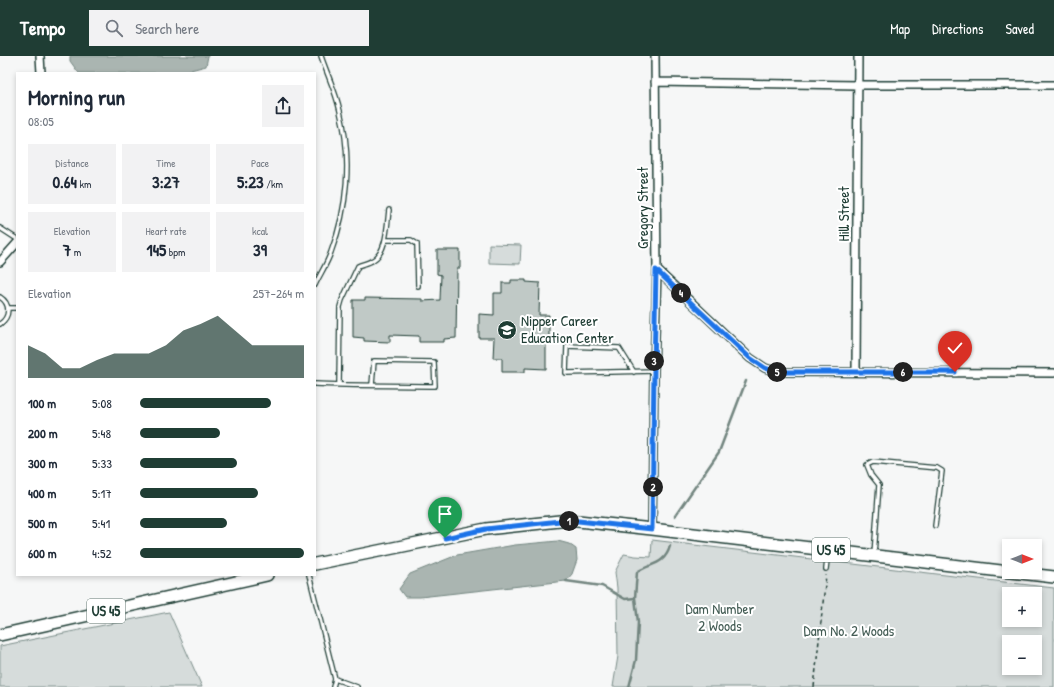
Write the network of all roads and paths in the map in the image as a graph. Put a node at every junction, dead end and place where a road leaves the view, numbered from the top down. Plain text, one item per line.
1 (40, 56) edge
2 (321, 56) edge
3 (655, 56) edge
4 (858, 56) edge
5 (41, 72) edge
6 (655, 82) junction
7 (858, 85) junction
8 (1054, 85) edge
9 (389, 210) dead end
10 (0, 228) edge
11 (16, 237) edge
12 (385, 240) junction
13 (16, 244) edge
14 (0, 262) edge
15 (656, 270) junction
16 (316, 283) edge
17 (418, 286) dead end
18 (0, 297) edge
19 (8, 308) junction
20 (16, 308) edge
21 (0, 324) edge
22 (654, 371) junction
23 (634, 372) junction
24 (856, 372) junction
25 (1054, 373) edge
26 (316, 384) edge
27 (339, 385) junction
28 (372, 385) junction
29 (935, 526) dead end
30 (652, 529) junction
31 (829, 550) junction
32 (874, 556) junction
33 (316, 564) edge
34 (826, 569) joint
35 (1002, 571) edge
36 (263, 576) edge
37 (309, 576) edge
38 (1042, 576) edge
39 (1054, 577) edge
40 (0, 635) edge
41 (335, 679) junction
42 (333, 687) edge
43 (357, 687) edge
44 (814, 687) edge

1 - 5 street
2 - 16 lane
3 - 6 street, Gregory Street
4 - 7 street, Hill Street
6 - 7 street
6 - 15 street, Gregory Street
7 - 8 street
7 - 24 street, Hill Street
9 - 12 lane
10 - 11 lane
12 - 17 lane
12 - 27 lane
13 - 14 street
15 - 22 street, Gregory Street
15 - 24 street
18 - 19 lane
19 - 20 lane
19 - 21 lane
22 - 23 lane
22 - 30 street, Gregory Street
23 - 23 lane
24 - 25 street
26 - 27 lane
27 - 28 lane
28 - 28 lane
29 - 32 lane
30 - 31 main road, US 45
30 - 33 main road, US 45
31 - 32 main road, US 45
31 - 34 lane
32 - 35 main road, US 45
34 - 44 path
36 - 40 main road, US 45
37 - 41 lane
38 - 39 main road, US 45
41 - 42 lane
41 - 43 lane

